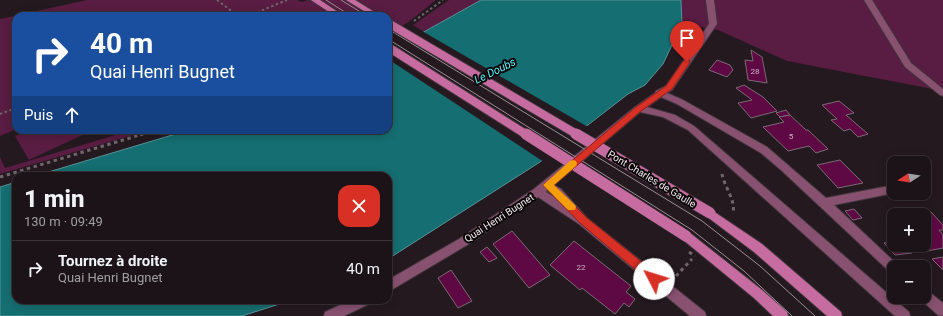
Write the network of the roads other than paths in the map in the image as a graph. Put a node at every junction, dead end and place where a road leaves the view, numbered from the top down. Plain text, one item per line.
1 (315, 0) edge
2 (350, 0) edge
3 (710, 0) edge
4 (868, 0) edge
5 (334, 12) edge
6 (370, 12) edge
7 (392, 25) edge
8 (392, 50) edge
9 (659, 93) junction
10 (943, 94) edge
11 (638, 109) junction
12 (548, 185) junction
13 (887, 191) edge
14 (538, 192) junction
15 (824, 203) junction
16 (584, 220) junction
17 (887, 262) edge
18 (392, 284) edge
19 (931, 301) edge
20 (356, 304) edge
21 (943, 311) edge
22 (330, 316) edge
23 (700, 316) edge
24 (782, 316) edge
25 (836, 316) edge
26 (904, 316) edge

1 - 5 main road
2 - 6 main road
3 - 9 street, Quai Henri Bugnet
4 - 10 street
7 - 25 main road, Pont Charles de Gaulle, bridge
8 - 24 main road, bridge
9 - 11 street, Quai Henri Bugnet
9 - 15 street
11 - 12 street, Quai Henri Bugnet
11 - 26 street
12 - 14 street, Quai Henri Bugnet
12 - 16 street
13 - 15 street
14 - 16 street
14 - 18 street, Quai Henri Bugnet
15 - 17 street
16 - 23 street
19 - 21 street
20 - 22 street

